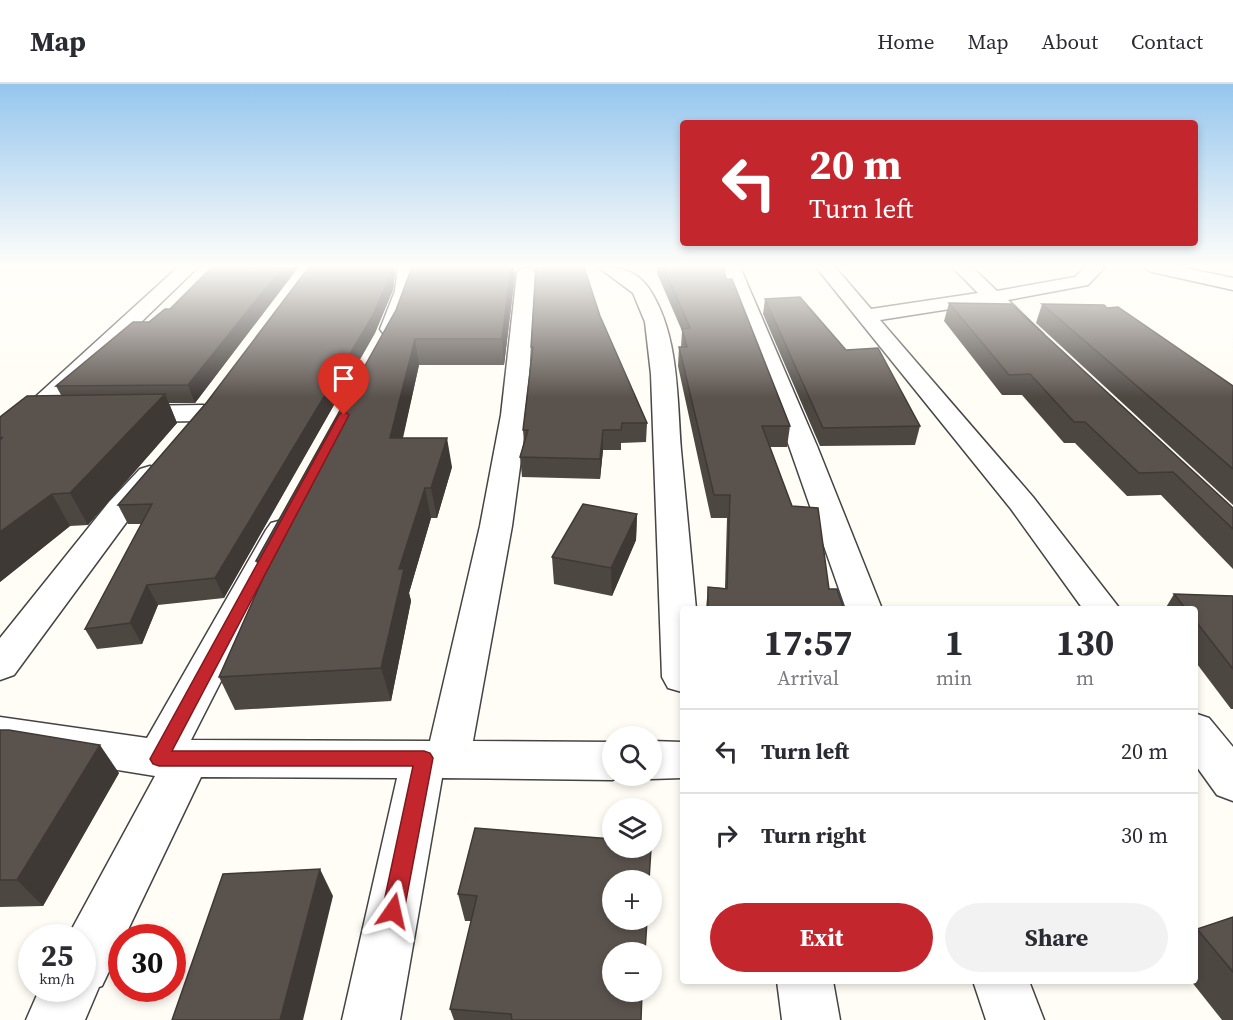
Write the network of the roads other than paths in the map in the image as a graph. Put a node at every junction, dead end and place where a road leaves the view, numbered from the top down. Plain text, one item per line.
1 (142, 311) edge
2 (395, 311) edge
3 (523, 311) edge
4 (650, 311) edge
5 (749, 311) edge
6 (862, 311) edge
7 (900, 311) edge
8 (1008, 311) edge
9 (867, 316) junction
10 (1053, 353) edge
11 (376, 354) edge
12 (100, 414) edge
13 (31, 415) junction
14 (65, 415) edge
15 (0, 443) edge
16 (293, 510) edge
17 (863, 606) edge
18 (1100, 606) edge
19 (680, 645) edge
20 (0, 665) edge
21 (0, 734) edge
22 (436, 758) junction
23 (173, 759) junction
24 (662, 760) edge
25 (680, 760) edge
26 (602, 761) edge
27 (96, 934) edge
28 (805, 984) edge
29 (1001, 984) edge
30 (64, 1002) edge
31 (56, 1020) edge
32 (371, 1020) edge
33 (811, 1020) edge
34 (1015, 1020) edge

1 - 13 street
2 - 11 street
3 - 22 street
4 - 19 street
5 - 17 street
6 - 9 street
7 - 9 street
8 - 10 street
9 - 18 street
12 - 20 street
13 - 14 street
13 - 15 street
16 - 23 street
21 - 23 street
22 - 23 street
22 - 26 street
22 - 32 street
23 - 27 street
24 - 25 street
28 - 33 street
29 - 34 street
30 - 31 street

